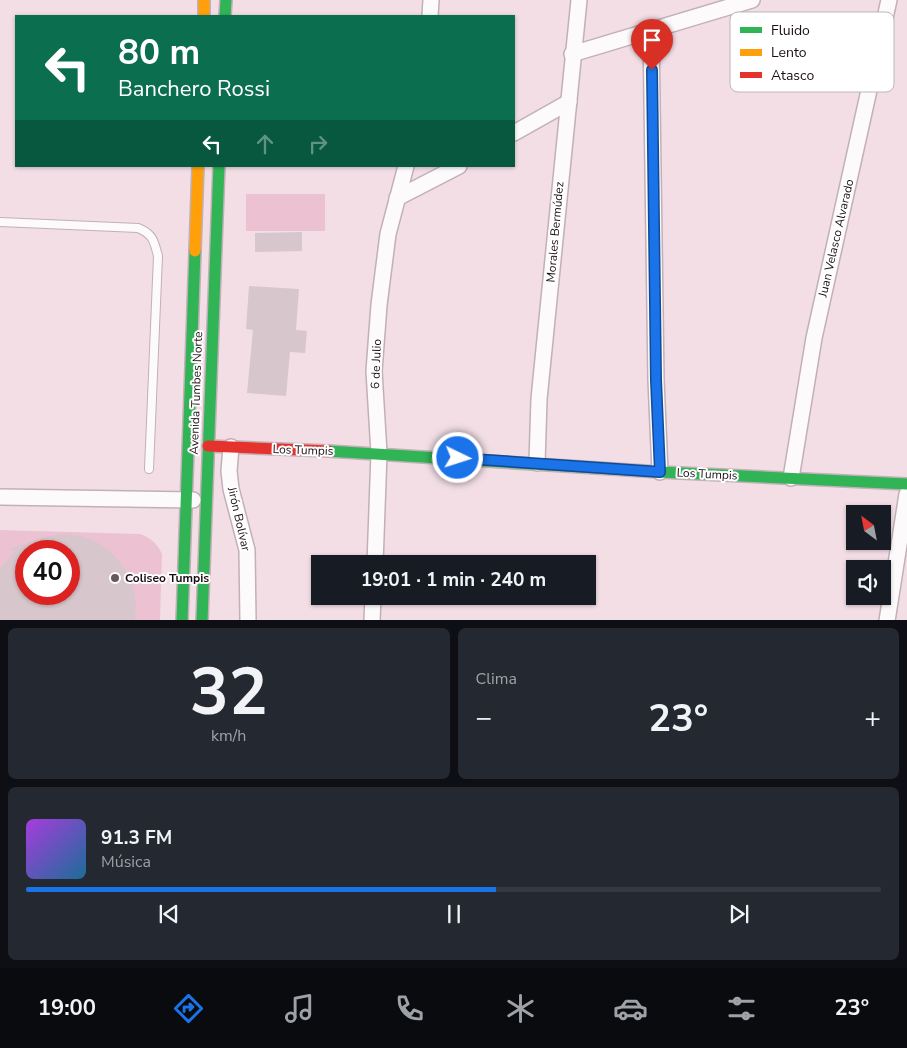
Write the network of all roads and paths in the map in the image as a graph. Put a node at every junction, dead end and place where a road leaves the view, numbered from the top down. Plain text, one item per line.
1 (204, 0) edge
2 (226, 0) edge
3 (431, 0) edge
4 (579, 0) edge
5 (752, 0) edge
6 (204, 15) edge
7 (225, 15) edge
8 (430, 15) edge
9 (651, 31) junction
10 (572, 54) junction
11 (869, 92) edge
12 (569, 102) junction
13 (515, 132) edge
14 (198, 167) edge
15 (219, 167) edge
16 (406, 167) edge
17 (457, 167) edge
18 (397, 198) junction
19 (0, 222) edge
20 (208, 446) junction
21 (231, 447) junction
22 (378, 453) junction
23 (537, 464) junction
24 (149, 469) dead end
25 (660, 472) junction
26 (791, 478) junction
27 (907, 484) edge
28 (907, 494) edge
29 (0, 496) edge
30 (186, 500) junction
31 (206, 501) junction
32 (374, 555) edge
33 (373, 605) edge
34 (182, 620) edge
35 (202, 620) edge
36 (248, 620) edge
37 (372, 620) edge
38 (887, 620) edge

1 - 6 main road
2 - 7 main road
3 - 8 street
4 - 10 street, Morales Bermúdez
5 - 9 street
9 - 10 street
9 - 25 street
10 - 12 street, Morales Bermúdez
11 - 26 street, Juan Velasco Alvarado
12 - 13 street
12 - 23 street, Morales Bermúdez
14 - 30 main road, Avenida Tumbes Norte
15 - 20 main road, Avenida Tumbes Norte
16 - 18 street, 6 de Julio
17 - 18 street
18 - 22 street, 6 de Julio
19 - 24 lane
20 - 21 main road, Los Tumpis
20 - 31 main road, Avenida Tumbes Norte
21 - 22 main road, Los Tumpis
21 - 36 street, Jirón Bolívar
22 - 23 main road, Los Tumpis
22 - 32 street, 6 de Julio
23 - 25 main road, Los Tumpis
25 - 26 main road, Los Tumpis
26 - 27 main road, Los Tumpis
28 - 38 street
29 - 30 street
30 - 31 street
30 - 34 main road, Avenida Tumbes Norte
31 - 35 main road, Avenida Tumbes Norte
33 - 37 street

